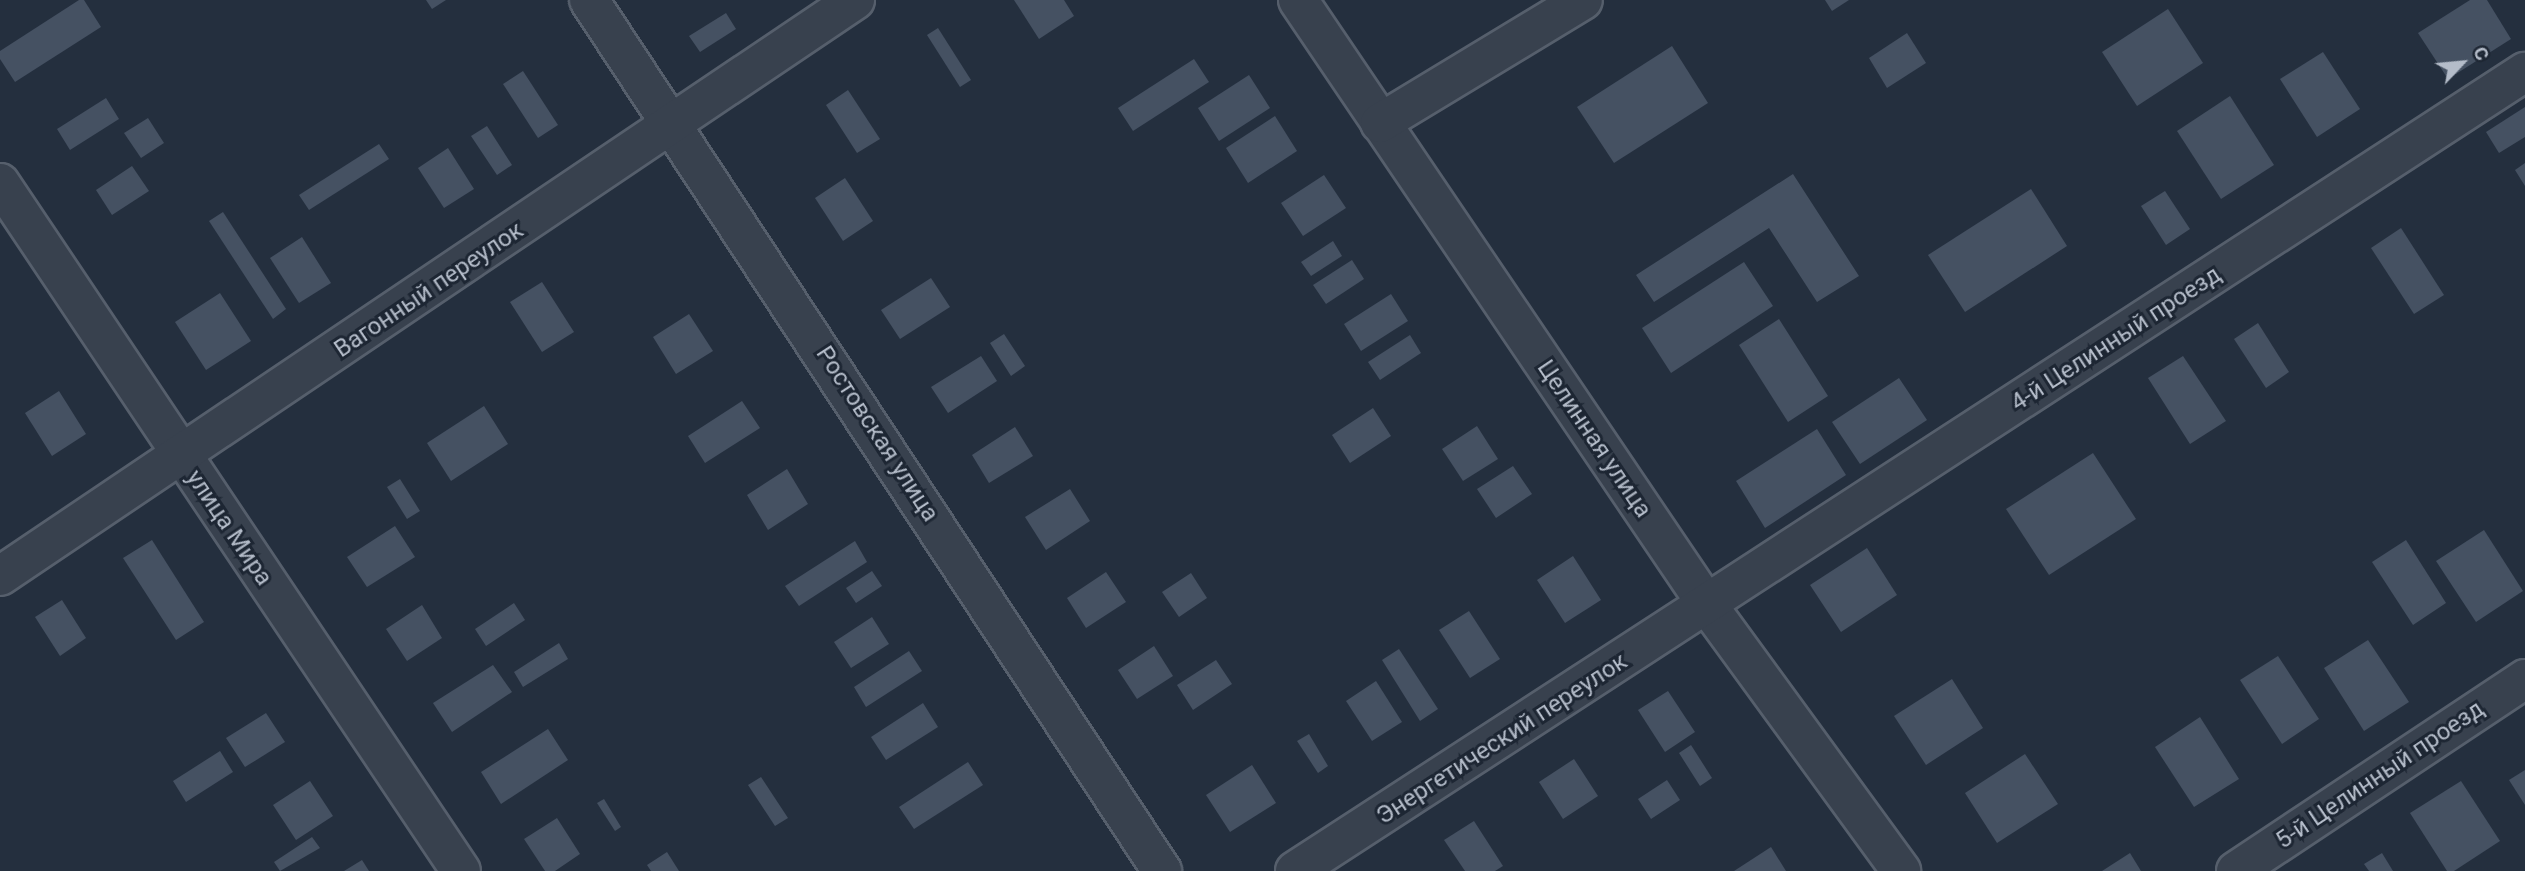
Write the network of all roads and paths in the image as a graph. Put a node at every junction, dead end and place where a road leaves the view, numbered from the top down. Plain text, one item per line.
1 (589, 0) edge
2 (855, 0) edge
3 (1298, 0) edge
4 (1583, 0) edge
5 (2525, 72) edge
6 (1380, 123) junction
7 (676, 125) junction
8 (0, 183) edge
9 (181, 457) junction
10 (0, 576) edge
11 (1708, 606) junction
12 (2525, 679) edge
13 (461, 871) edge
14 (1162, 871) edge
15 (1295, 871) edge
16 (1901, 871) edge
17 (2236, 871) edge

1 - 7 street, Ростовская улица
2 - 7 street, Вагонный переулок
3 - 6 street, Целинная улица
4 - 6 street
5 - 11 street, 4-й Целинный проезд
6 - 11 street, Целинная улица
7 - 9 street, Вагонный переулок
7 - 14 street, Ростовская улица
8 - 9 street, улица Мира
9 - 10 street, Вагонный переулок
9 - 13 street, улица Мира
11 - 15 street, Энергетический переулок
11 - 16 street, Целинная улица
12 - 17 street, 5-й Целинный проезд

